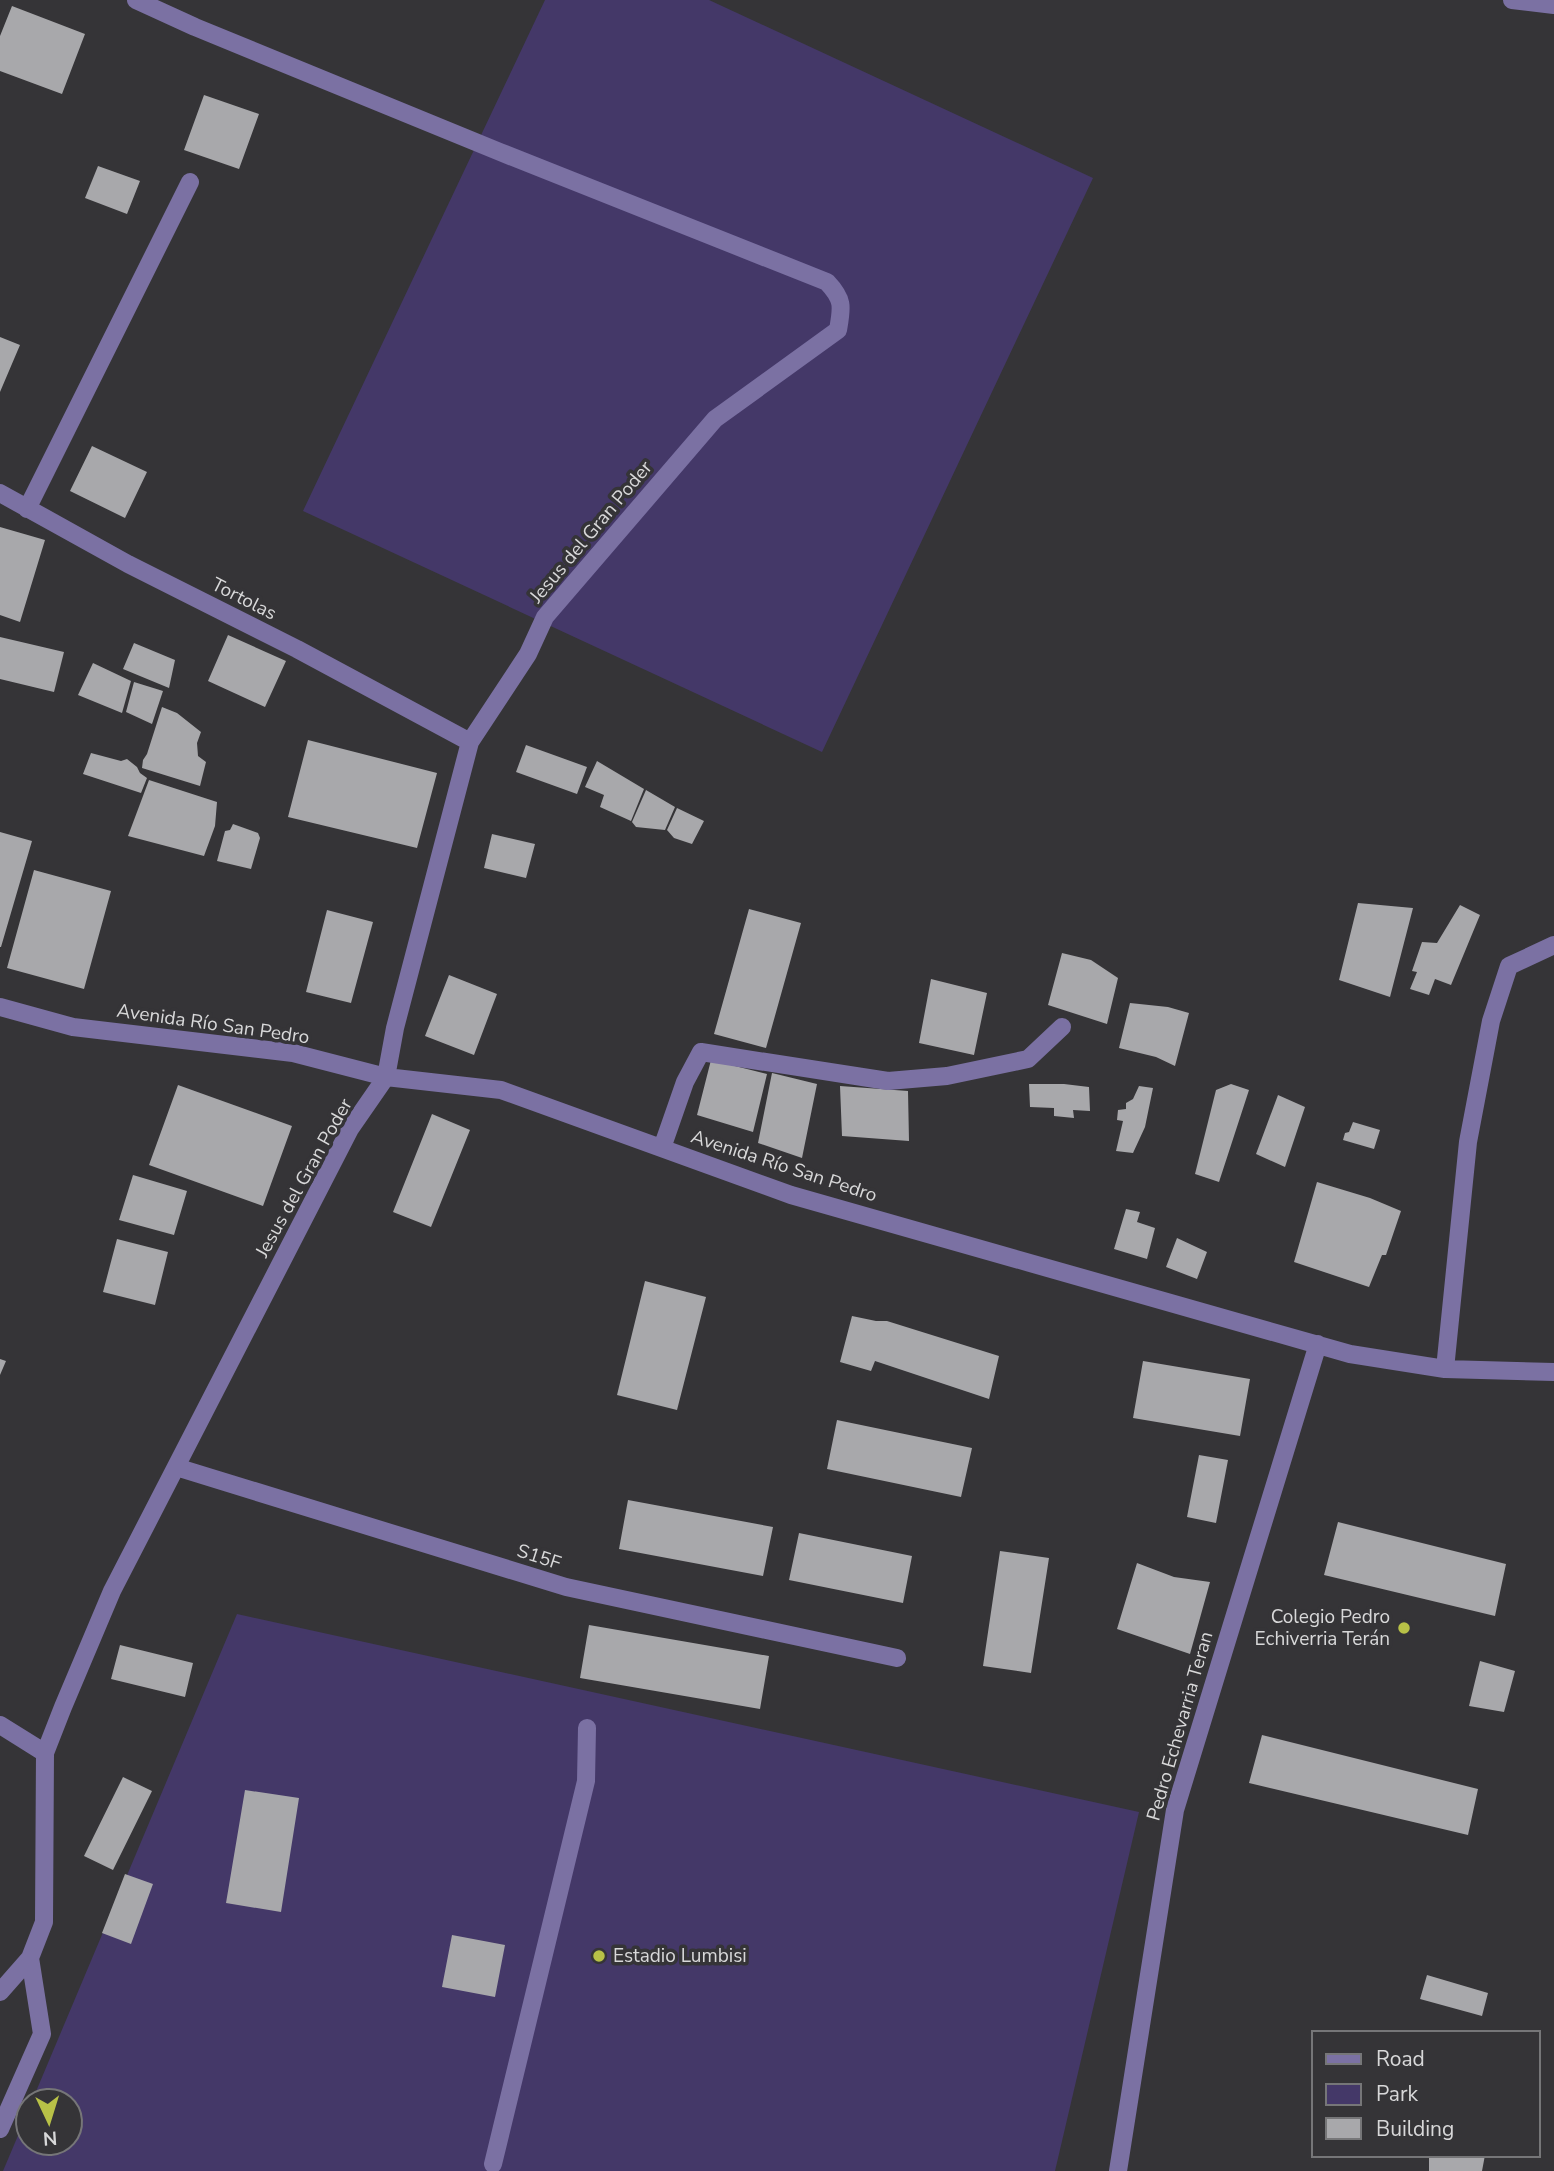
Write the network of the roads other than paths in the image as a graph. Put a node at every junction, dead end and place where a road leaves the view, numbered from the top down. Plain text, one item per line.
1 (136, 0) edge
2 (1512, 0) edge
3 (1554, 5) edge
4 (190, 182) dead end
5 (0, 493) edge
6 (27, 509) junction
7 (470, 743) junction
8 (1554, 945) edge
9 (0, 1007) edge
10 (1062, 1027) dead end
11 (386, 1077) junction
12 (662, 1148) junction
13 (1318, 1344) junction
14 (1445, 1369) junction
15 (1554, 1371) edge
16 (176, 1467) junction
17 (897, 1658) dead end
18 (0, 1725) edge
19 (587, 1728) dead end
20 (45, 1753) junction
21 (30, 1958) junction
22 (0, 1992) edge
23 (0, 2129) edge
24 (493, 2164) dead end
25 (1118, 2171) edge

1 - 7 street, Jesus del Gran Poder
2 - 3 street
4 - 6 street
5 - 6 street, Tortolas
6 - 7 street, Tortolas
7 - 11 street, Jesus del Gran Poder
8 - 14 street
9 - 11 street, Avenida Río San Pedro
10 - 12 street
11 - 12 street, Avenida Río San Pedro
11 - 16 street, Jesus del Gran Poder
12 - 13 street, Avenida Río San Pedro
13 - 14 street, Avenida Río San Pedro
13 - 25 street, Pedro Echevarria Teran
14 - 15 street, Avenida Río San Pedro
16 - 17 street, S15F
16 - 20 street, Jesus del Gran Poder
18 - 20 street
19 - 24 street
20 - 21 street, Jesus del Gran Poder
21 - 22 street, Jesus del Gran Poder
21 - 23 street

